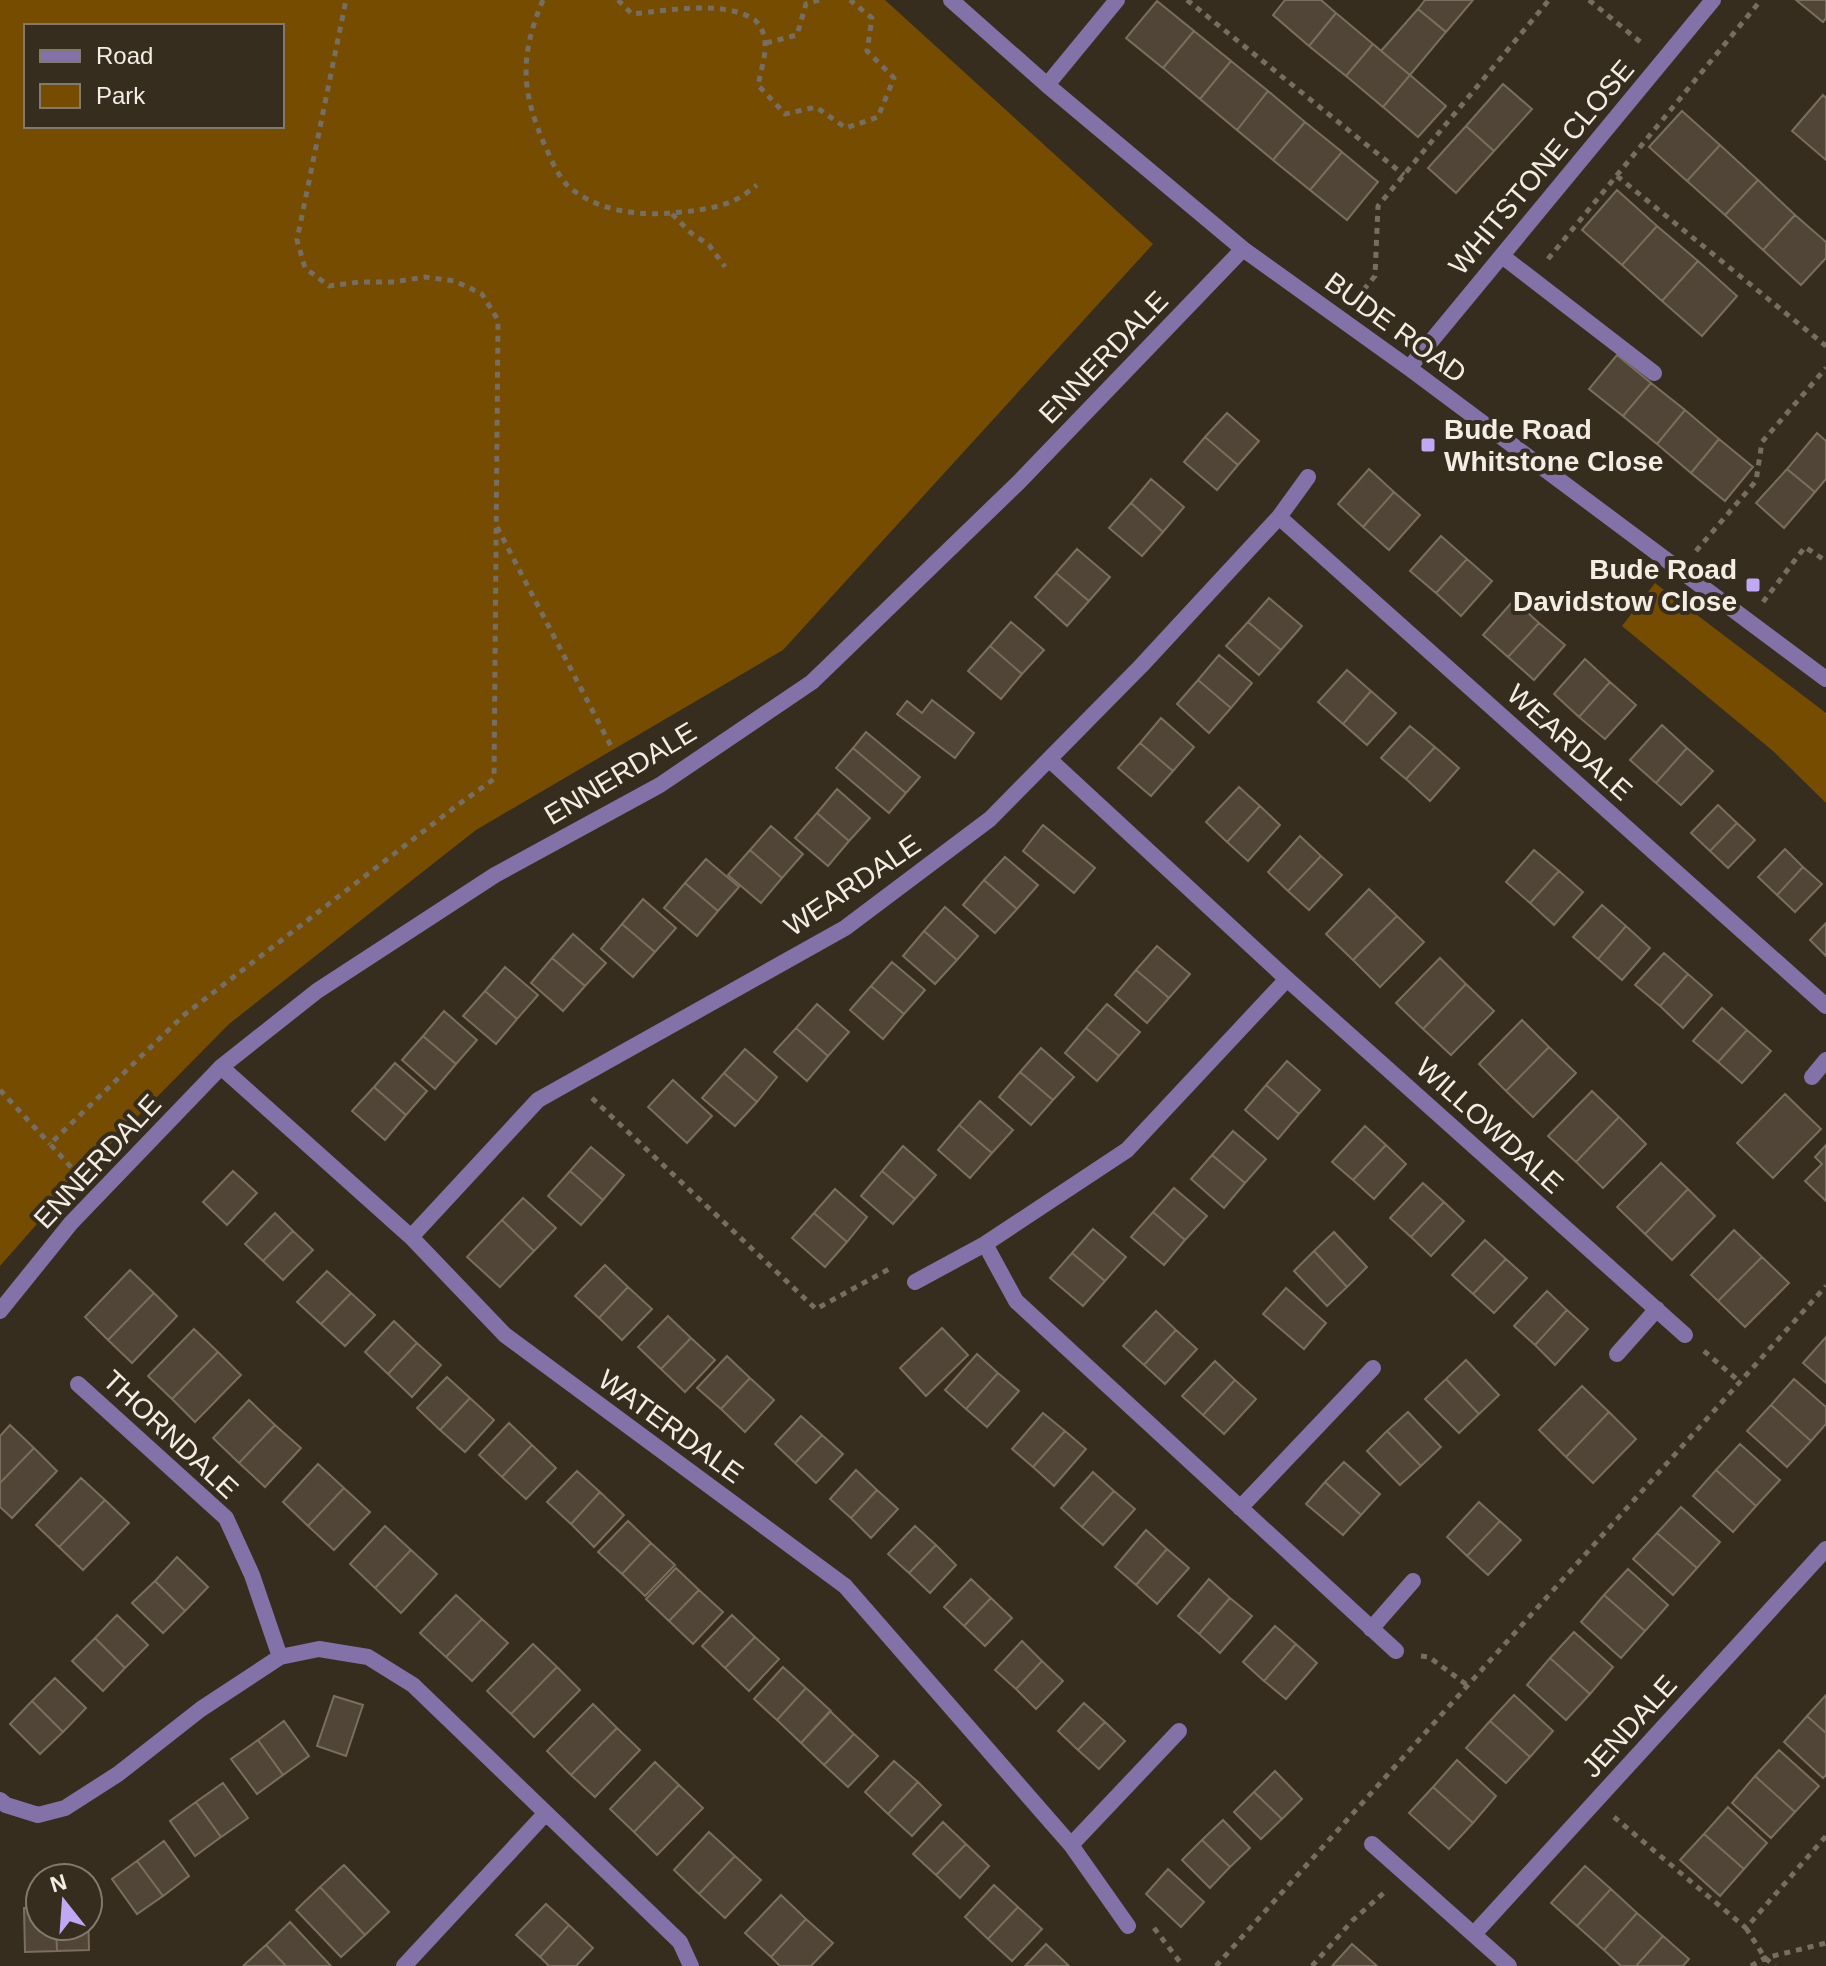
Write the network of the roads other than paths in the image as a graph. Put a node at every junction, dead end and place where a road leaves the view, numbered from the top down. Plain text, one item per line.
1 (951, 0) edge
2 (1117, 0) edge
3 (1713, 0) edge
4 (1047, 85) junction
5 (1243, 249) junction
6 (1502, 256) junction
7 (1409, 368) junction
8 (1654, 373) dead end
9 (1308, 477) dead end
10 (1279, 517) junction
11 (1826, 679) edge
12 (1050, 760) junction
13 (1287, 979) junction
14 (1826, 1006) edge
15 (1826, 1060) edge
16 (221, 1067) junction
17 (1812, 1077) dead end
18 (411, 1237) junction
19 (985, 1244) junction
20 (915, 1282) dead end
21 (1657, 1309) junction
22 (0, 1311) edge
23 (1685, 1335) road end
24 (1617, 1354) dead end
25 (1373, 1368) dead end
26 (78, 1384) dead end
27 (1240, 1508) junction
28 (1825, 1552) edge
29 (1413, 1581) dead end
30 (1371, 1629) junction
31 (1396, 1651) road end
32 (280, 1657) junction
33 (1179, 1731) dead end
34 (0, 1800) edge
35 (545, 1814) junction
36 (1372, 1844) dead end
37 (1071, 1845) junction
38 (1128, 1926) road end
39 (1474, 1934) junction
40 (404, 1966) edge
41 (691, 1966) edge
42 (1509, 1966) edge

1 - 4 street, BUDE ROAD
2 - 4 street
3 - 6 street, WHITSTONE CLOSE
4 - 5 street, BUDE ROAD
5 - 7 street, BUDE ROAD
5 - 16 street, ENNERDALE
6 - 7 street, WHITSTONE CLOSE
6 - 8 street
7 - 11 street, BUDE ROAD
9 - 10 street, WEARDALE
10 - 12 street, WEARDALE
10 - 14 street, WEARDALE
12 - 13 street, WILLOWDALE
12 - 18 street, WEARDALE
13 - 19 street
13 - 21 street, WILLOWDALE
15 - 17 street
16 - 18 street, WATERDALE
16 - 22 street, ENNERDALE
18 - 37 street, WATERDALE
19 - 20 street
19 - 27 street
21 - 23 street, WILLOWDALE
21 - 24 street
25 - 27 street
26 - 32 street, THORNDALE
27 - 30 street
28 - 39 street, JENDALE
29 - 30 street
30 - 31 street
32 - 34 street
32 - 35 street
33 - 37 street
35 - 40 street
35 - 41 street
36 - 39 street
37 - 38 street, WATERDALE
39 - 42 street

